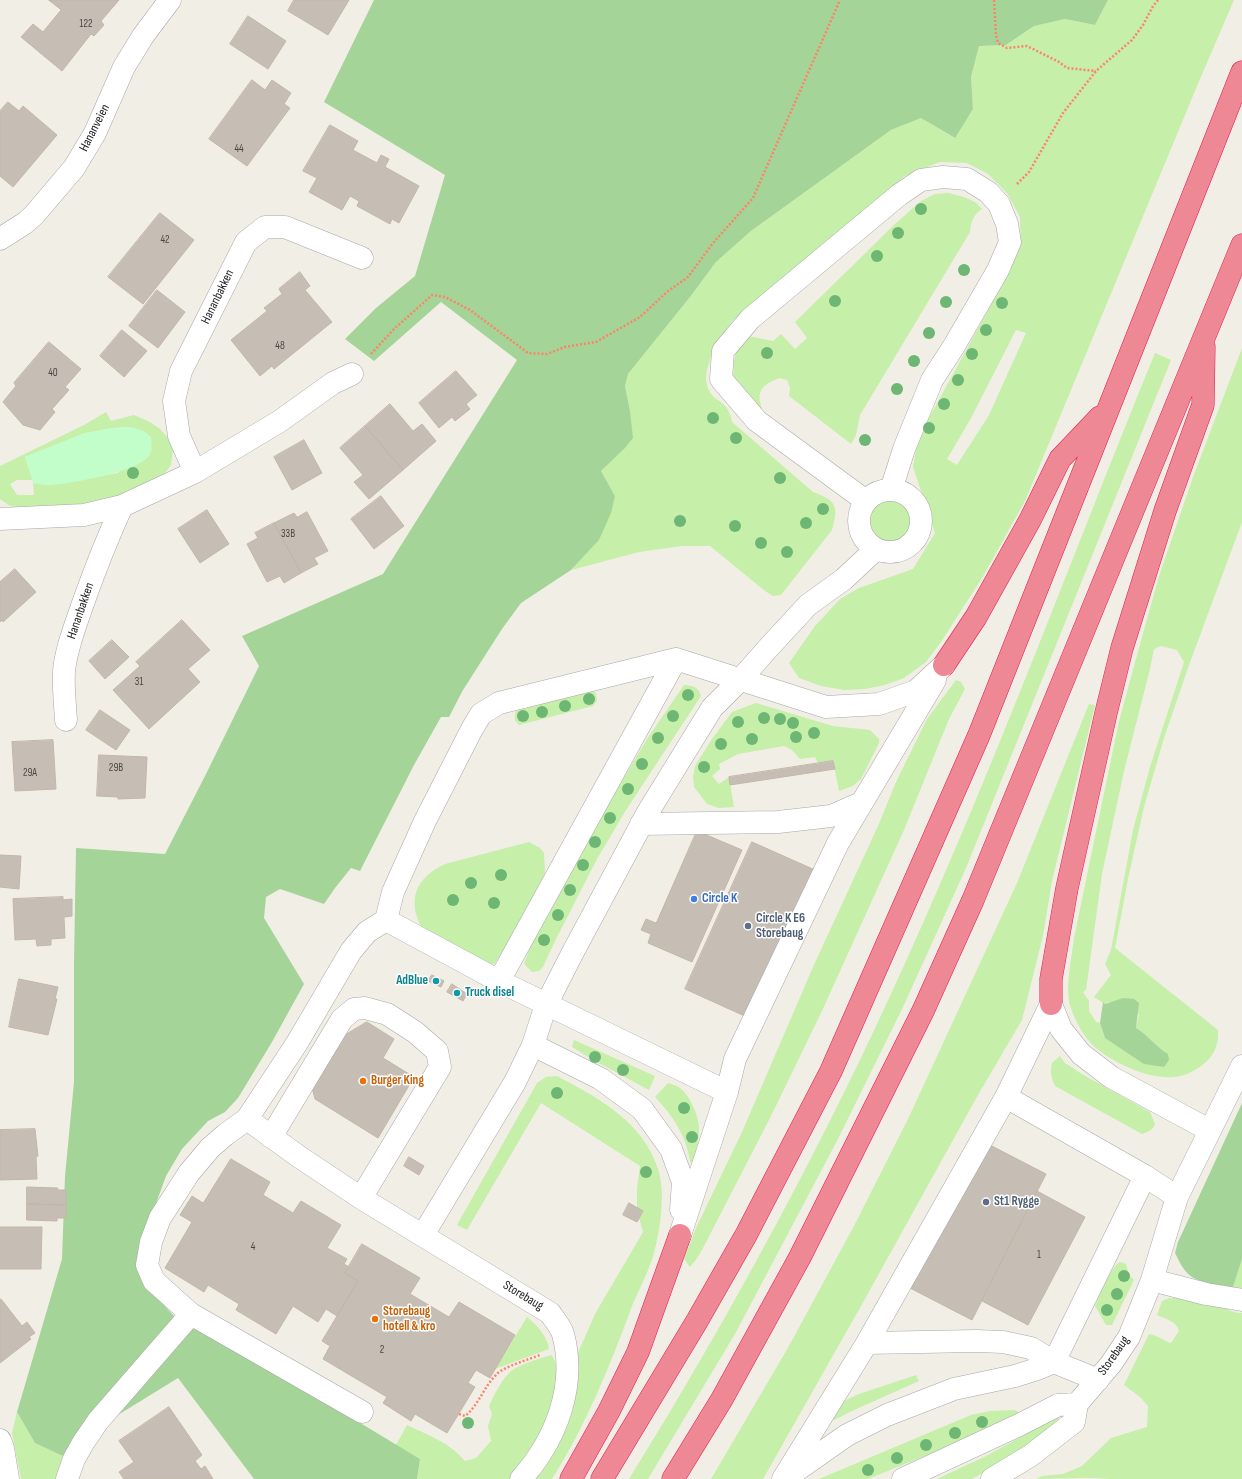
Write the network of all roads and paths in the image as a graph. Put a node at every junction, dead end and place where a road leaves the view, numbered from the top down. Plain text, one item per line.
1 (170, 0) edge
2 (840, 0) edge
3 (994, 0) edge
4 (1158, 0) edge
5 (1096, 71) junction
6 (1242, 72) edge
7 (1000, 204) junction
8 (0, 239) edge
9 (1242, 245) edge
10 (362, 258) dead end
11 (1205, 333) junction
12 (352, 374) joint
13 (1108, 409) junction
14 (195, 472) junction
15 (891, 490) junction
16 (866, 501) junction
17 (122, 506) junction
18 (0, 519) edge
19 (876, 549) junction
20 (676, 659) junction
21 (944, 665) junction
22 (740, 680) junction
23 (66, 720) dead end
24 (861, 803) junction
25 (642, 824) junction
26 (386, 920) junction
27 (499, 981) junction
28 (1051, 1004) junction
29 (546, 1005) junction
30 (533, 1045) junction
31 (1242, 1066) edge
32 (727, 1092) junction
33 (1006, 1097) junction
34 (248, 1119) junction
35 (1209, 1130) junction
36 (271, 1137) junction
37 (1145, 1176) junction
38 (1178, 1197) junction
39 (362, 1198) junction
40 (423, 1234) junction
41 (680, 1235) junction
42 (1152, 1280) junction
43 (1242, 1300) edge
44 (191, 1314) junction
45 (867, 1343) junction
46 (565, 1345) junction
47 (1054, 1362) junction
48 (1098, 1380) junction
49 (1077, 1404) junction
50 (362, 1412) dead end
51 (459, 1414) dead end
52 (0, 1440) edge
53 (8, 1479) edge
54 (67, 1479) edge
55 (521, 1479) edge
56 (571, 1479) edge
57 (602, 1479) edge
58 (673, 1479) edge
59 (783, 1479) edge
60 (903, 1479) edge
61 (992, 1479) edge

1 - 8 street, Hananveien
2 - 12 path
3 - 5 path
4 - 5 path
5 - 7 path
6 - 13 highway
7 - 15 street
7 - 16 street
9 - 11 highway
10 - 14 street, Hananbakken
11 - 28 highway
11 - 58 highway
12 - 14 street
13 - 21 highway
13 - 57 highway
14 - 17 street
15 - 16 street
15 - 19 street
16 - 19 street
17 - 18 street
17 - 23 street, Hananbakken
19 - 22 street
20 - 22 street
20 - 26 street
20 - 27 street
21 - 22 street
21 - 24 street
22 - 25 street
24 - 25 street
24 - 32 street
25 - 29 street
26 - 27 street
26 - 34 street
27 - 29 street
28 - 33 street
28 - 35 street
29 - 30 street
29 - 32 street
30 - 40 street
30 - 41 street
31 - 35 street, Storebaug
32 - 41 street
33 - 37 street
33 - 45 street
34 - 36 street, Storebaug
34 - 44 street
35 - 38 street, Storebaug
36 - 39 street, Storebaug
36 - 39 street
37 - 38 street
37 - 47 street
38 - 42 street, Storebaug
39 - 40 street, Storebaug
40 - 46 street, Storebaug
41 - 56 highway
42 - 43 street
42 - 48 street, Storebaug
44 - 50 street
44 - 54 street
45 - 47 street
45 - 59 street
46 - 51 path
46 - 55 street, Storebaug
47 - 48 street
47 - 59 street
48 - 49 street, Storebaug
49 - 60 street
49 - 61 street, Storebaug
52 - 53 street

